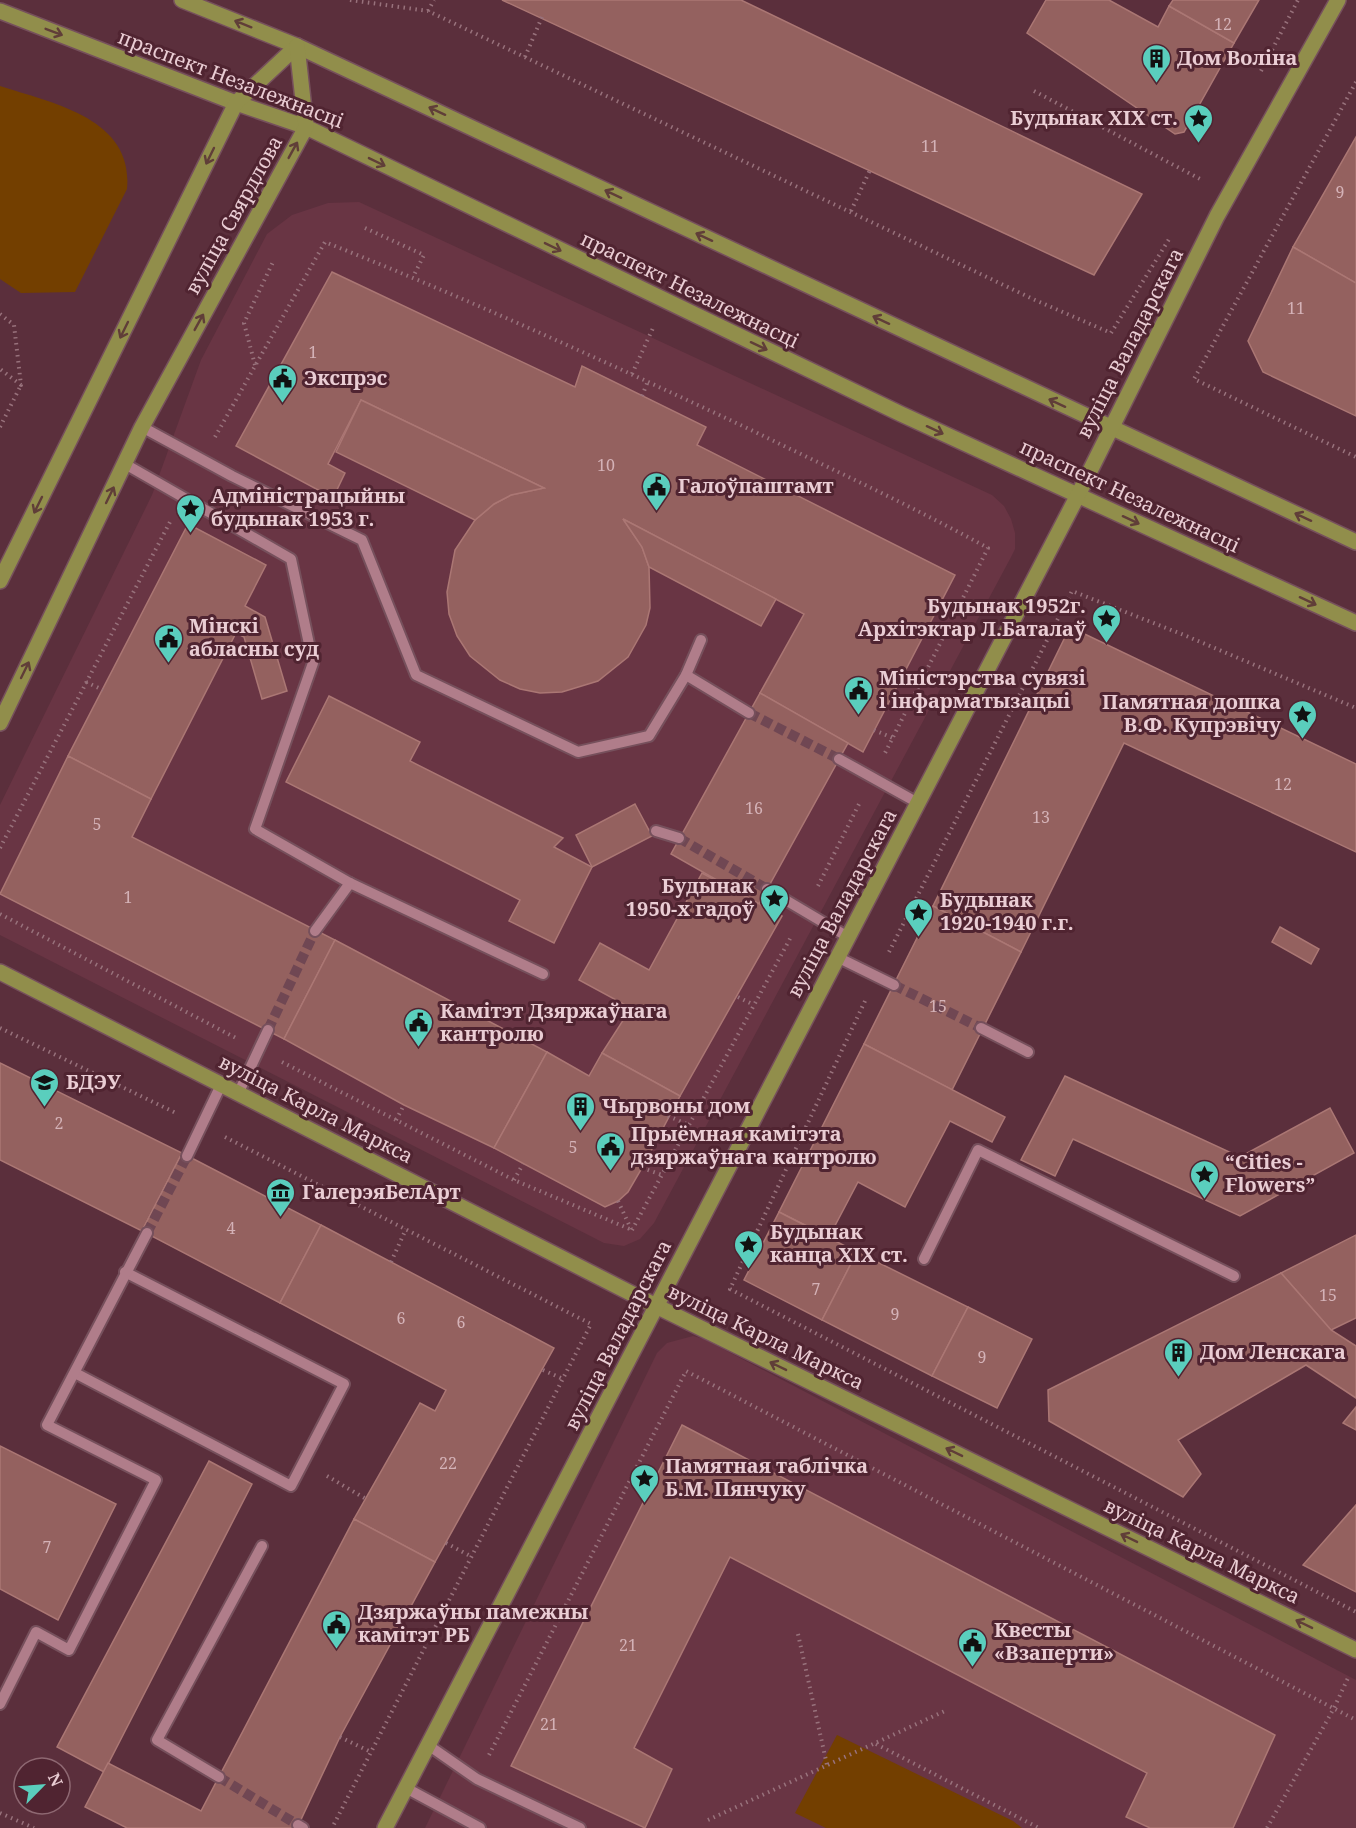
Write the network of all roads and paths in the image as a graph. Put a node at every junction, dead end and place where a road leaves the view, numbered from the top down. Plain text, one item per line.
1 (182, 0) edge
2 (350, 0) edge
3 (434, 0) edge
4 (1338, 0) edge
5 (0, 11) edge
6 (428, 11) junction
7 (542, 17) dead end
8 (297, 46) junction
9 (525, 57) junction
10 (1356, 82) edge
11 (1034, 91) dead end
12 (236, 103) junction
13 (306, 127) junction
14 (870, 170) dead end
15 (1203, 181) dead end
16 (851, 211) junction
17 (365, 228) dead end
18 (273, 262) dead end
19 (413, 277) junction
20 (666, 302) junction
21 (0, 314) edge
22 (1110, 333) dead end
23 (255, 366) junction
24 (0, 369) edge
25 (632, 374) junction
26 (648, 381) junction
27 (21, 385) junction
28 (642, 396) dead end
29 (0, 427) edge
30 (142, 427) junction
31 (1110, 428) junction
32 (1356, 457) edge
33 (202, 460) junction
34 (125, 464) junction
35 (1078, 495) junction
36 (184, 496) junction
37 (1356, 542) edge
38 (988, 548) dead end
39 (0, 581) edge
40 (1356, 623) edge
41 (701, 640) dead end
42 (686, 675) junction
43 (86, 682) junction
44 (103, 690) dead end
45 (1356, 708) edge
46 (749, 713) tunnel mouth
47 (0, 723) edge
48 (874, 730) dead end
49 (893, 738) dead end
50 (839, 759) tunnel mouth
51 (918, 803) junction
52 (656, 831) dead end
53 (679, 838) tunnel mouth
54 (0, 848) edge
55 (350, 883) junction
56 (767, 889) tunnel mouth
57 (0, 914) edge
58 (315, 931) tunnel mouth
59 (848, 937) junction
60 (837, 957) junction
61 (0, 972) edge
62 (543, 974) dead end
63 (876, 977) junction
64 (894, 985) tunnel mouth
65 (738, 997) dead end
66 (754, 1005) dead end
67 (0, 1028) edge
68 (981, 1028) tunnel mouth
69 (268, 1030) tunnel mouth
70 (260, 1051) junction
71 (1028, 1052) dead end
72 (221, 1084) junction
73 (238, 1094) junction
74 (404, 1104) dead end
75 (668, 1116) dead end
76 (396, 1120) junction
77 (202, 1125) junction
78 (688, 1125) dead end
79 (187, 1156) tunnel mouth
80 (523, 1164) dead end
81 (642, 1168) dead end
82 (662, 1175) dead end
83 (514, 1180) junction
84 (618, 1202) dead end
85 (405, 1229) junction
86 (147, 1233) tunnel mouth
87 (924, 1259) dead end
88 (391, 1262) dead end
89 (125, 1272) junction
90 (1234, 1276) dead end
91 (656, 1306) junction
92 (543, 1370) dead end
93 (75, 1373) junction
94 (563, 1379) junction
95 (303, 1462) junction
96 (366, 1499) dead end
97 (446, 1543) dead end
98 (262, 1546) dead end
99 (472, 1557) junction
100 (1356, 1612) edge
101 (798, 1634) dead end
102 (1356, 1650) edge
103 (1352, 1670) dead end
104 (0, 1704) edge
105 (1334, 1708) junction
106 (947, 1710) dead end
107 (1356, 1720) edge
108 (340, 1737) dead end
109 (875, 1743) junction
110 (428, 1745) junction
111 (371, 1752) junction
112 (827, 1765) junction
113 (219, 1777) tunnel mouth
114 (477, 1779) junction
115 (406, 1788) junction
116 (0, 1813) edge
117 (708, 1820) dead end
118 (34, 1828) edge
119 (332, 1828) edge
120 (386, 1828) edge
121 (480, 1828) edge
122 (580, 1828) edge
123 (1039, 1828) edge
124 (1267, 1828) edge

8 -> 1 main road
2 - 6 path
3 - 6 path
4 - 31 main road, вуліца Валадарскага
5 -> 12 main road, праспект Незалежнасці
6 - 9 path
7 - 9 path
8 - 12 main road
8 - 13 main road, вуліца Свярдлова
31 -> 8 main road
9 - 16 path
10 - 32 path
11 - 15 path
12 - 13 main road, праспект Незалежнасці
12 -> 39 main road
13 -> 20 main road, праспект Незалежнасці
30 -> 13 main road, вуліца Свярдлова
14 - 16 path
16 - 22 path
17 - 19 path
18 - 23 path
19 - 23 path
19 - 25 path
20 - 25 path
20 -> 35 main road, праспект Незалежнасці
21 - 27 path
23 - 33 path
24 - 27 path
25 - 26 path
26 - 28 path
26 - 38 path
27 - 29 path
30 - 33 lane
30 - 34 main road, вуліца Свярдлова
31 - 35 main road, вуліца Валадарскага
37 -> 31 main road
33 - 42 lane
34 - 36 lane
47 -> 34 main road, вуліца Свярдлова
35 -> 40 main road, праспект Незалежнасці
35 - 51 main road, вуліца Валадарскага
36 - 43 path
36 - 55 lane
41 - 42 lane
42 - 46 lane
43 - 44 path
43 - 54 path
45 - 63 path
48 - 49 path
50 - 51 lane
51 - 59 main road, вуліца Валадарскага
52 - 53 lane
55 - 58 lane
55 - 62 lane
56 - 59 lane
57 - 70 path
59 - 60 main road, вуліца Валадарскага
60 - 63 lane
60 - 91 main road, вуліца Валадарскага
61 - 72 main road, вуліца Карла Маркса
63 - 64 lane
63 - 100 path
65 - 66 path
67 - 77 path
68 - 71 lane
69 - 70 lane
70 - 73 lane
70 - 76 path
72 - 73 main road, вуліца Карла Маркса
72 - 77 lane
73 - 91 main road, вуліца Карла Маркса
74 - 76 path
75 - 78 path
76 - 83 path
77 - 79 lane
77 - 85 path
80 - 83 path
81 - 82 path
83 - 84 path
85 - 88 path
85 - 94 path
86 - 89 lane
87 - 90 lane
89 - 93 lane
89 - 95 lane
102 -> 91 main road, вуліца Карла Маркса
91 - 110 main road, вуліца Валадарскага
92 - 94 path
93 - 95 lane
93 - 104 lane
94 - 99 path
95 - 96 path
97 - 99 path
98 - 113 lane
99 - 111 path
101 - 112 path
103 - 105 path
105 - 107 path
105 - 114 path
105 - 124 path
106 - 109 path
108 - 111 path
109 - 112 path
109 - 123 path
110 - 114 lane
110 - 115 main road, вуліца Валадарскага
111 - 119 path
112 - 117 path
114 - 122 lane
115 - 120 main road, вуліца Валадарскага
115 - 121 lane
116 - 118 path

